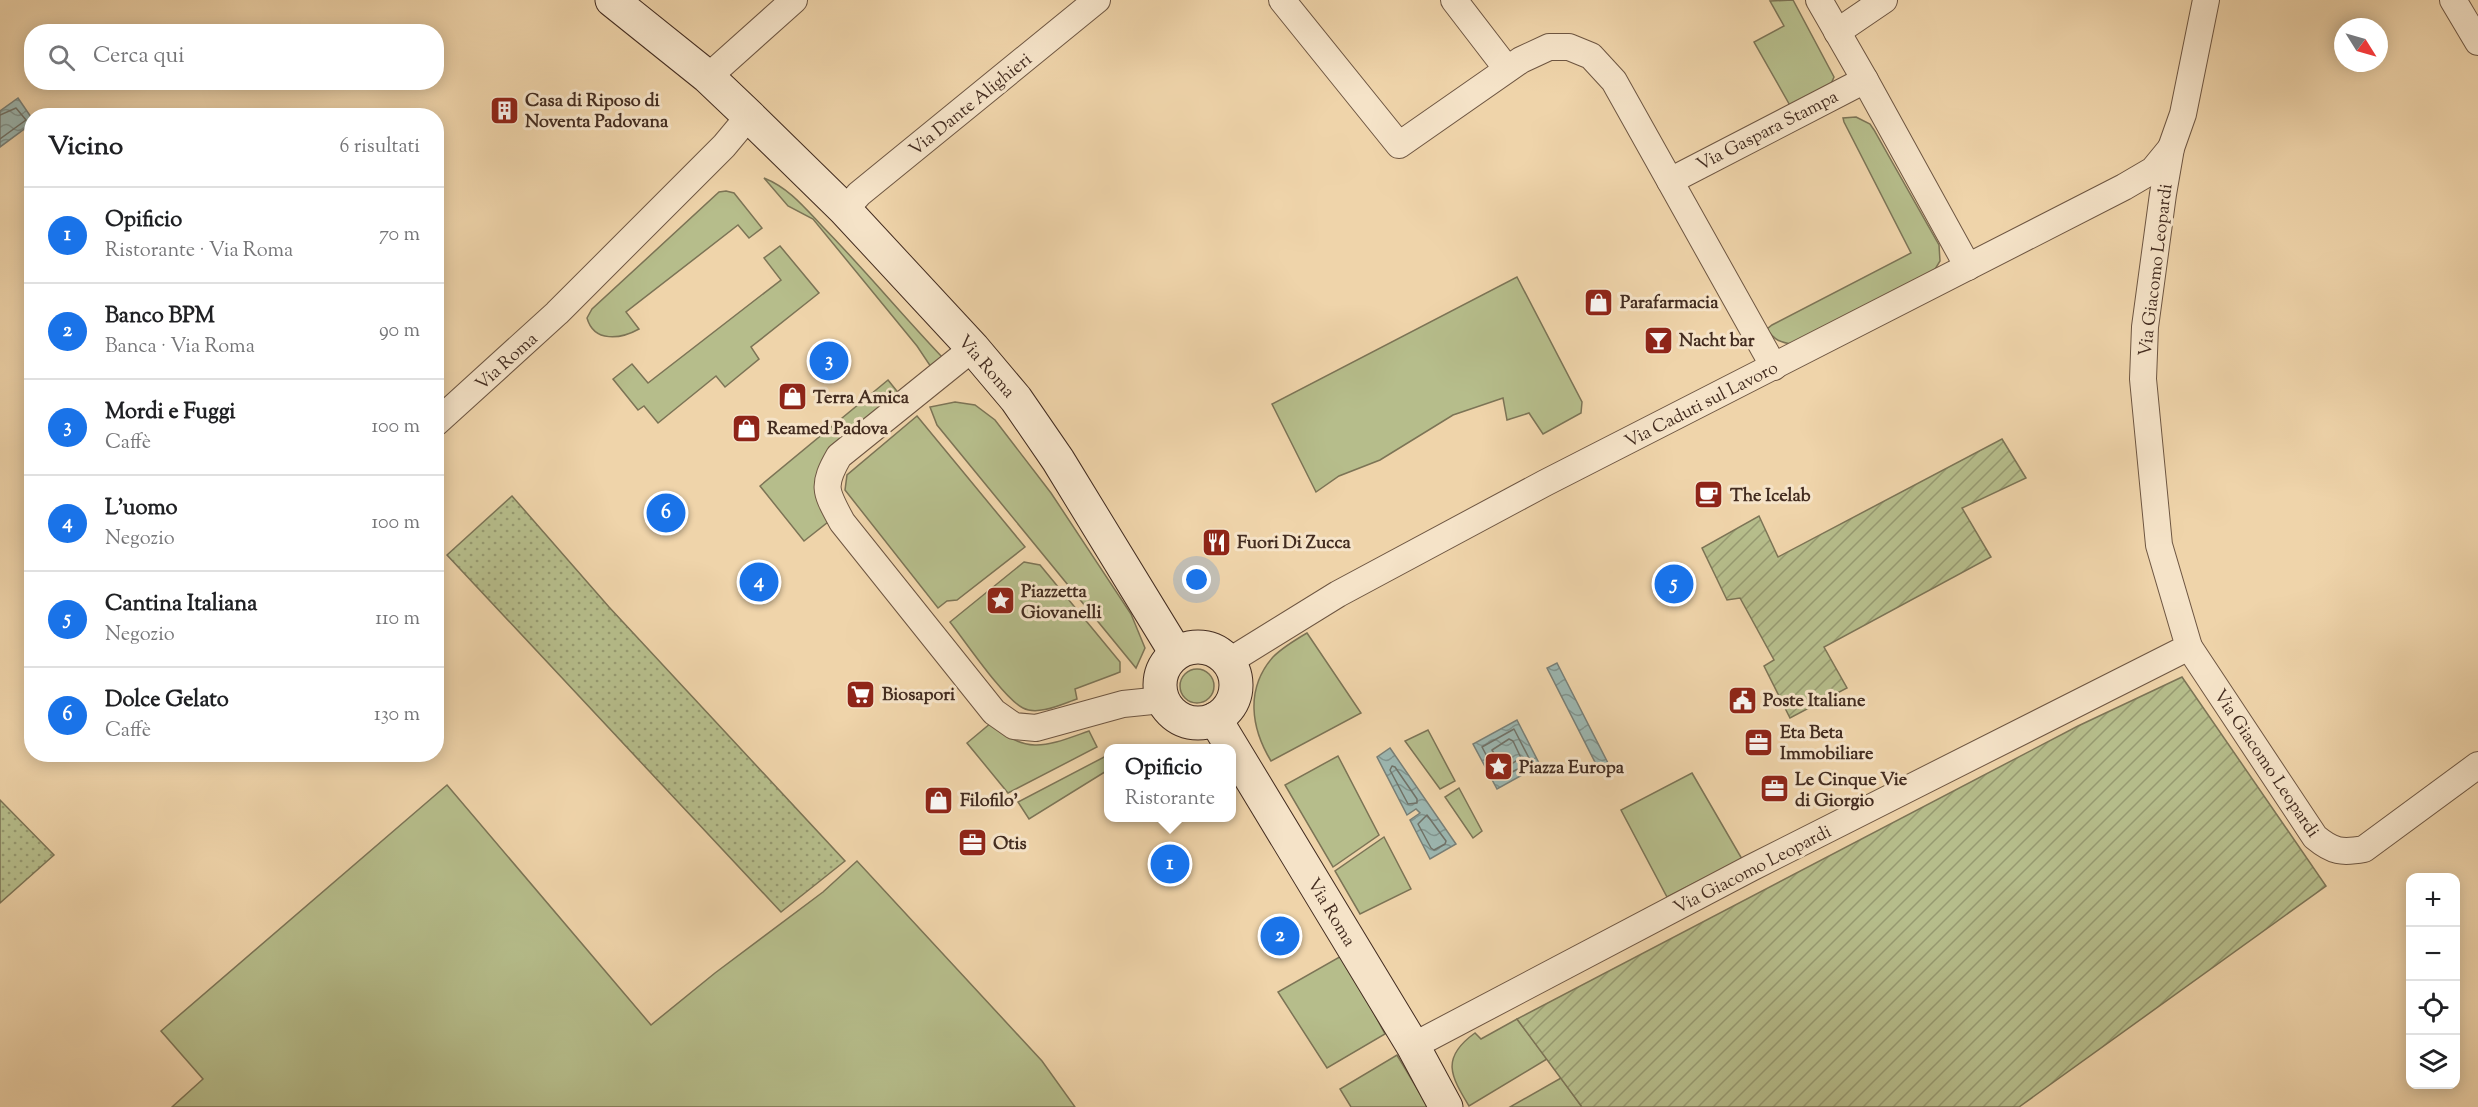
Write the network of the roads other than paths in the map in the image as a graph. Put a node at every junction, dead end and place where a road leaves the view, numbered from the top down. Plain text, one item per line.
1 (612, 0) edge
2 (794, 0) edge
3 (1097, 0) edge
4 (1282, 0) edge
5 (1454, 0) edge
6 (1820, 0) edge
7 (1884, 0) edge
8 (2206, 0) edge
9 (2453, 0) edge
10 (1837, 32) junction
11 (2478, 42) edge
12 (1507, 69) junction
13 (708, 77) junction
14 (1865, 80) junction
15 (749, 116) junction
16 (2171, 148) junction
17 (1670, 181) junction
18 (845, 210) junction
19 (1968, 267) junction
20 (974, 348) junction
21 (1774, 367) junction
22 (444, 416) edge
23 (2189, 647) junction
24 (1176, 653) junction
25 (1228, 662) junction
26 (1162, 700) junction
27 (1215, 720) junction
28 (1230, 744) edge
29 (1236, 755) edge
30 (2478, 765) edge
31 (1413, 1047) junction
32 (1446, 1107) edge

1 - 13 street, Via Roma
2 - 13 street
3 - 18 street, Via Dante Alighieri
4 - 12 street
5 - 12 street
6 - 10 street
7 - 10 street
8 - 16 street, Via Giacomo Leopardi
9 - 11 street
10 - 14 street
12 - 17 street
13 - 15 street, Via Roma
14 - 17 street, Via Gaspara Stampa
14 - 19 street
15 - 18 street, Via Roma
15 - 22 street, Via Roma
16 - 19 street, Via Caduti sul Lavoro
16 - 23 street, Via Giacomo Leopardi
17 - 21 street
18 - 20 street, Via Roma
19 - 21 street, Via Caduti sul Lavoro
20 - 24 street, Via Roma
20 - 26 street
21 - 25 street, Via Caduti sul Lavoro
23 - 30 street, Via Giacomo Leopardi
23 - 31 street, Via Giacomo Leopardi
24 - 25 street
24 - 26 street
25 - 27 street
26 - 27 street
27 - 28 street, Via Roma
29 - 31 street, Via Roma
31 - 32 street, Via Roma

